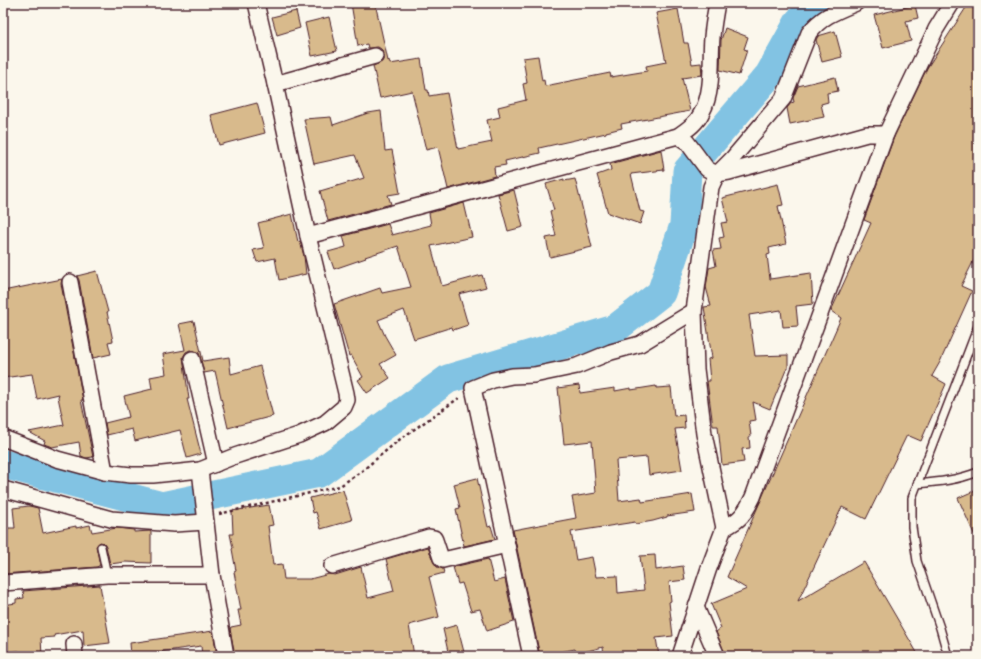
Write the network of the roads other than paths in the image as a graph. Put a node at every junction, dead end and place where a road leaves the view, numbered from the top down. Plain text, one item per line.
1 (256, 3) edge
2 (717, 3) edge
3 (856, 3) edge
4 (952, 3) edge
5 (375, 56) dead end
6 (275, 84) junction
7 (886, 134) junction
8 (683, 139) junction
9 (712, 171) junction
10 (308, 236) junction
11 (70, 282) dead end
12 (694, 311) junction
13 (978, 326) edge
14 (192, 359) dead end
15 (3, 438) edge
16 (216, 464) junction
17 (105, 472) junction
18 (978, 472) edge
19 (201, 474) junction
20 (917, 484) junction
21 (3, 490) edge
22 (205, 517) junction
23 (724, 528) junction
24 (507, 545) junction
25 (101, 547) dead end
26 (332, 566) dead end
27 (107, 575) junction
28 (212, 575) junction
29 (3, 583) edge
30 (696, 607) junction
31 (226, 656) edge
32 (531, 656) edge
33 (680, 656) edge
34 (717, 656) edge
35 (948, 656) edge

1 - 6 street
2 - 8 street
3 - 9 street
4 - 7 street
5 - 6 street
6 - 10 street
7 - 9 street
7 - 23 street
8 - 9 street
8 - 10 street
9 - 12 street
10 - 16 street
11 - 17 street
12 - 23 street
12 - 24 street
13 - 20 lane
14 - 16 street
15 - 17 street
16 - 19 street
17 - 19 street
18 - 20 lane
19 - 22 street
20 - 35 lane
21 - 22 street
22 - 28 street
23 - 30 street
24 - 26 street
24 - 32 street
25 - 27 lane
27 - 28 street
27 - 29 street
28 - 31 street
30 - 33 street
30 - 34 street

